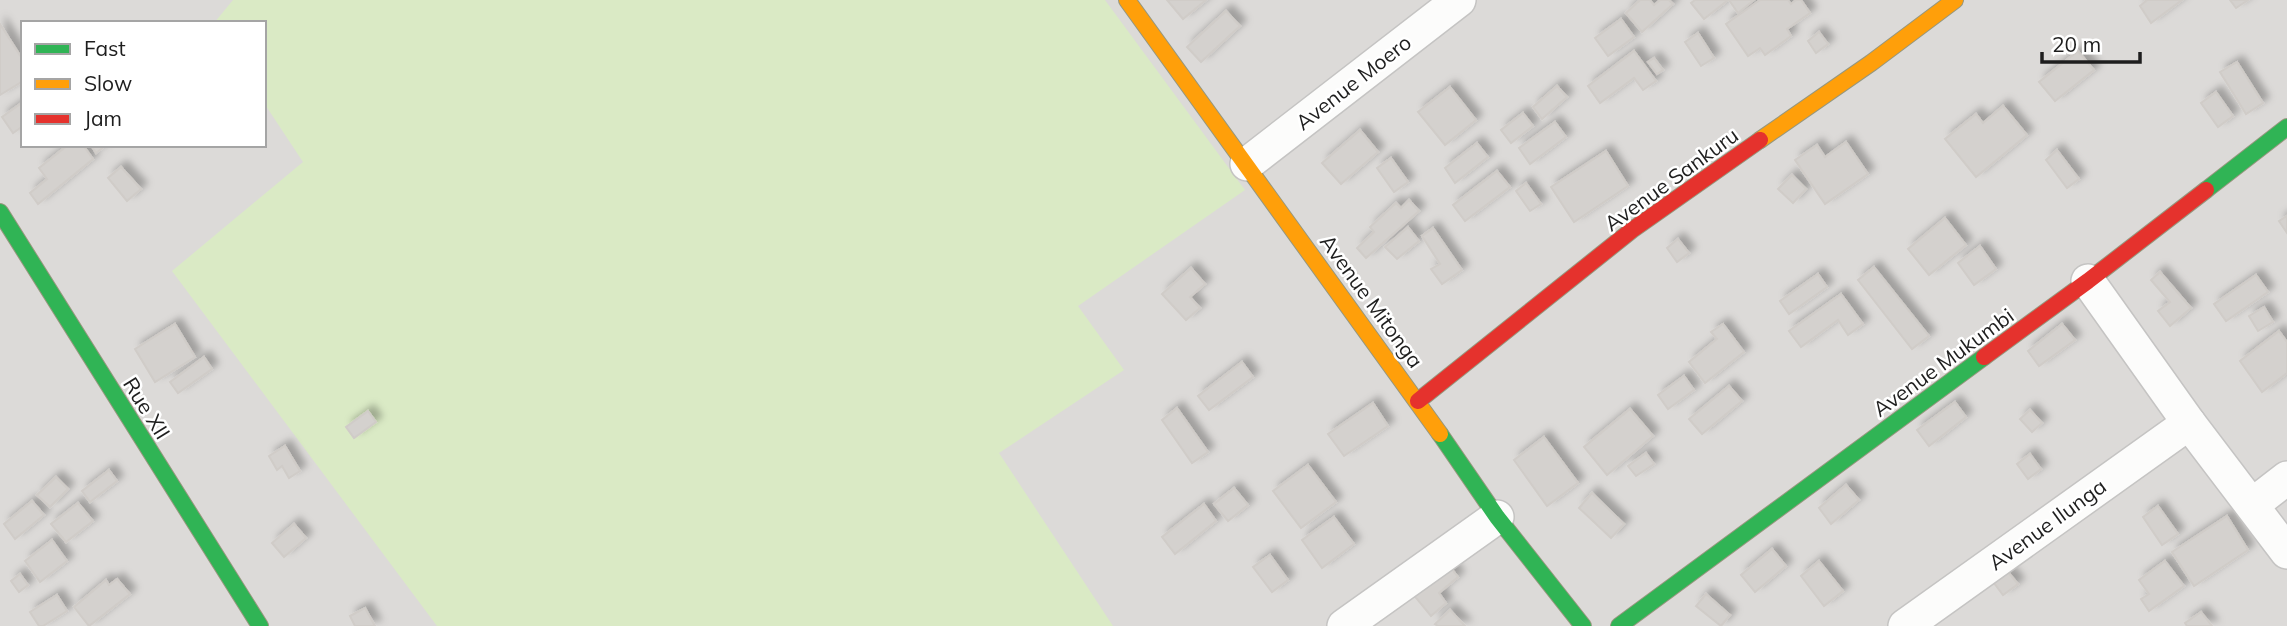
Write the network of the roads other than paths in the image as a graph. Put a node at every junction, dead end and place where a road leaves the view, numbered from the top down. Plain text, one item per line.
1 (1127, 0) edge
2 (1459, 0) edge
3 (1955, 0) edge
4 (2287, 127) edge
5 (1247, 163) junction
6 (0, 212) edge
7 (2088, 281) junction
8 (1418, 401) junction
9 (2189, 423) junction
10 (2287, 478) edge
11 (2252, 505) junction
12 (1497, 517) junction
13 (2287, 551) edge
14 (260, 626) edge
15 (1344, 626) edge
16 (1583, 626) edge
17 (1619, 626) edge
18 (1905, 626) edge

1 - 5 street, Avenue Mitonga
2 - 5 street, Avenue Moero
3 - 8 street, Avenue Sankuru
4 - 7 street, Avenue Mukumbi
5 - 8 street, Avenue Mitonga
6 - 14 street, Rue XII
7 - 9 street
7 - 17 street, Avenue Mukumbi
8 - 12 street, Avenue Mitonga
9 - 11 street
9 - 18 street, Avenue Ilunga
10 - 11 street
11 - 13 street
12 - 15 street
12 - 16 street, Avenue Mitonga

